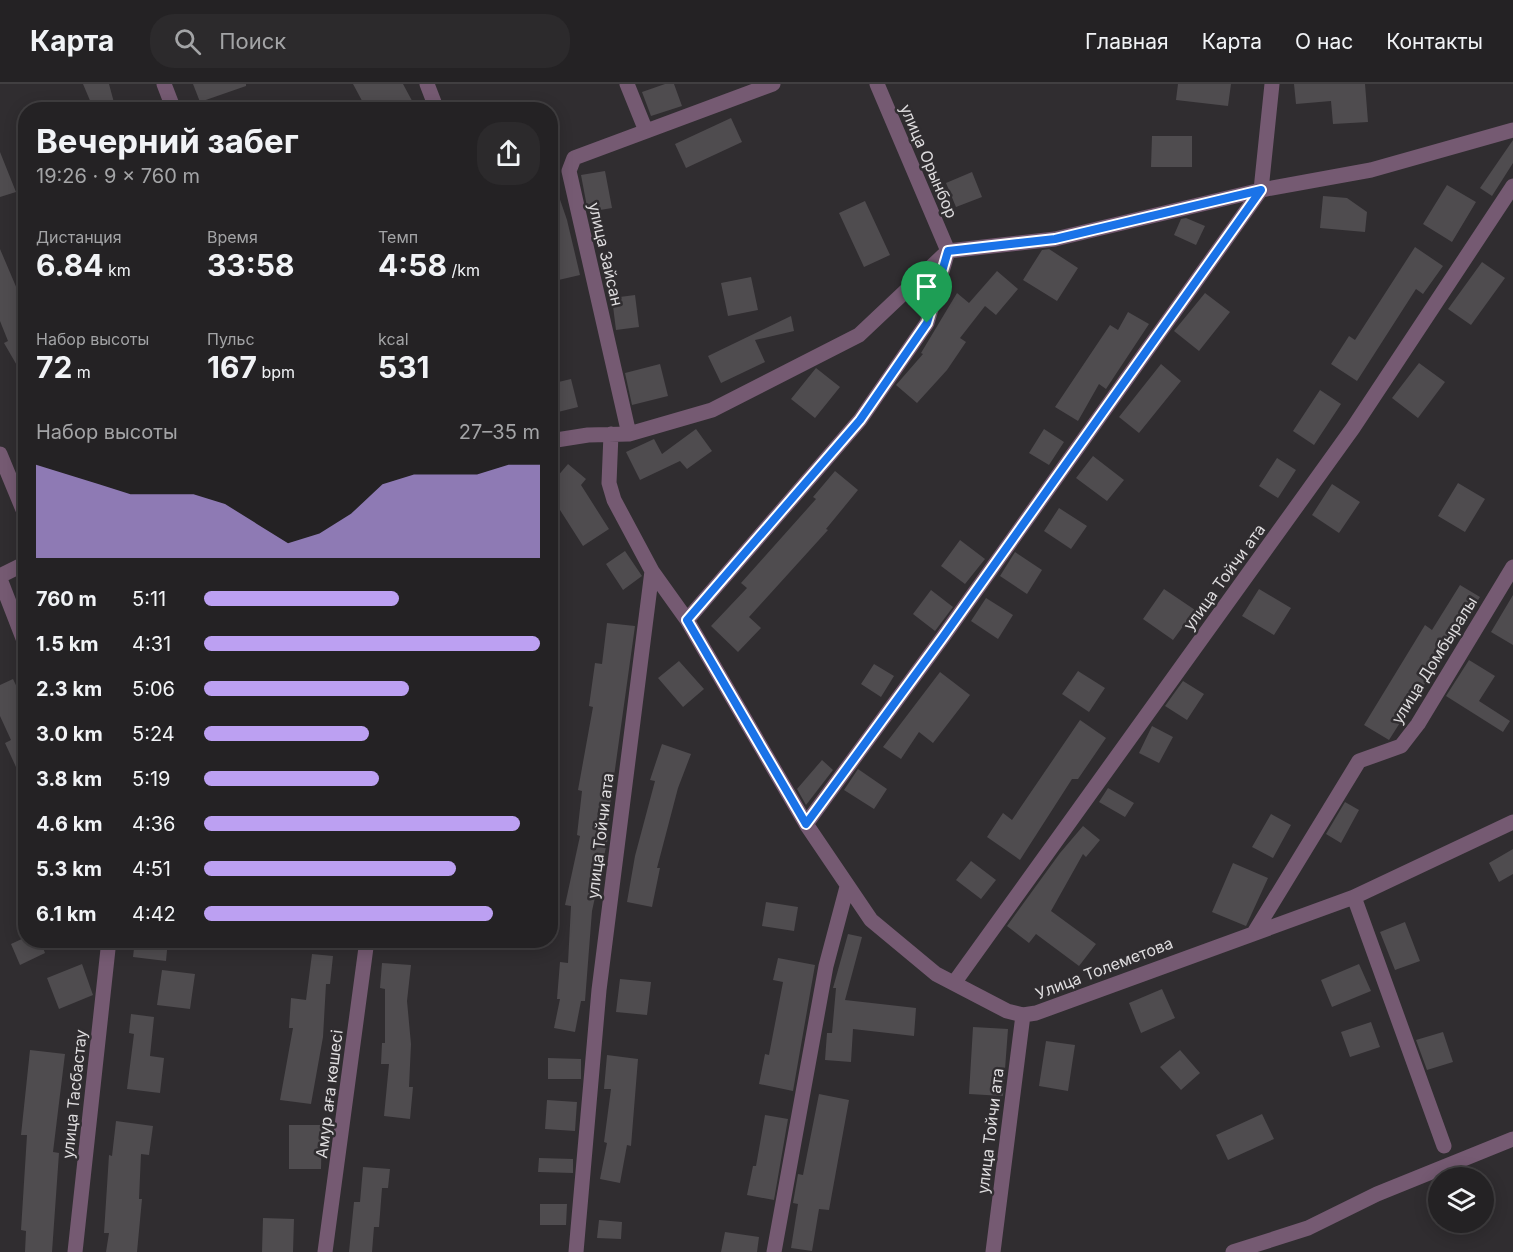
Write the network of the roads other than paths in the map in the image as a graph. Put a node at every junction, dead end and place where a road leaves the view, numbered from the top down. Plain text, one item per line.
1 (164, 84) edge
2 (427, 84) edge
3 (627, 84) edge
4 (772, 84) edge
5 (877, 84) edge
6 (1272, 84) edge
7 (171, 102) edge
8 (435, 102) edge
9 (1513, 130) edge
10 (646, 131) junction
11 (1513, 186) edge
12 (1261, 190) junction
13 (948, 251) junction
14 (611, 434) junction
15 (628, 434) junction
16 (558, 440) edge
17 (0, 454) edge
18 (18, 498) edge
19 (18, 567) edge
20 (1513, 567) edge
21 (652, 572) junction
22 (0, 577) edge
23 (687, 620) junction
24 (18, 625) edge
25 (1513, 822) edge
26 (806, 824) junction
27 (847, 887) junction
28 (1354, 897) junction
29 (1254, 933) junction
30 (108, 948) edge
31 (366, 948) edge
32 (954, 984) junction
33 (1023, 1015) junction
34 (1513, 1139) edge
35 (1444, 1146) dead end
36 (75, 1252) edge
37 (325, 1252) edge
38 (576, 1252) edge
39 (774, 1252) edge
40 (993, 1252) edge
41 (1233, 1252) edge

1 - 7 street
2 - 8 street
3 - 10 street
4 - 10 street, улица Зайсан
5 - 13 street, улица Орынбор
6 - 12 street
9 - 12 street
10 - 15 street, улица Зайсан
11 - 32 street, улица Тойчи ата
12 - 13 street
12 - 26 street
13 - 15 street
13 - 23 street
14 - 15 street
14 - 16 street
14 - 21 street
17 - 18 street
19 - 22 street
20 - 29 street, улица Домбыралы
21 - 23 street, Улица Толеметова
21 - 38 street, улица Тойчи ата
22 - 24 street
23 - 26 street, Улица Толеметова
25 - 28 street, Улица Толеметова
26 - 27 street, Улица Толеметова
27 - 32 street, Улица Толеметова
27 - 39 street
28 - 29 street, Улица Толеметова
28 - 35 street
29 - 33 street, Улица Толеметова
30 - 36 street, улица Тасбастау
31 - 37 street, Амур аға көшесі
32 - 33 street, Улица Толеметова
33 - 40 street, улица Тойчи ата
34 - 41 street

